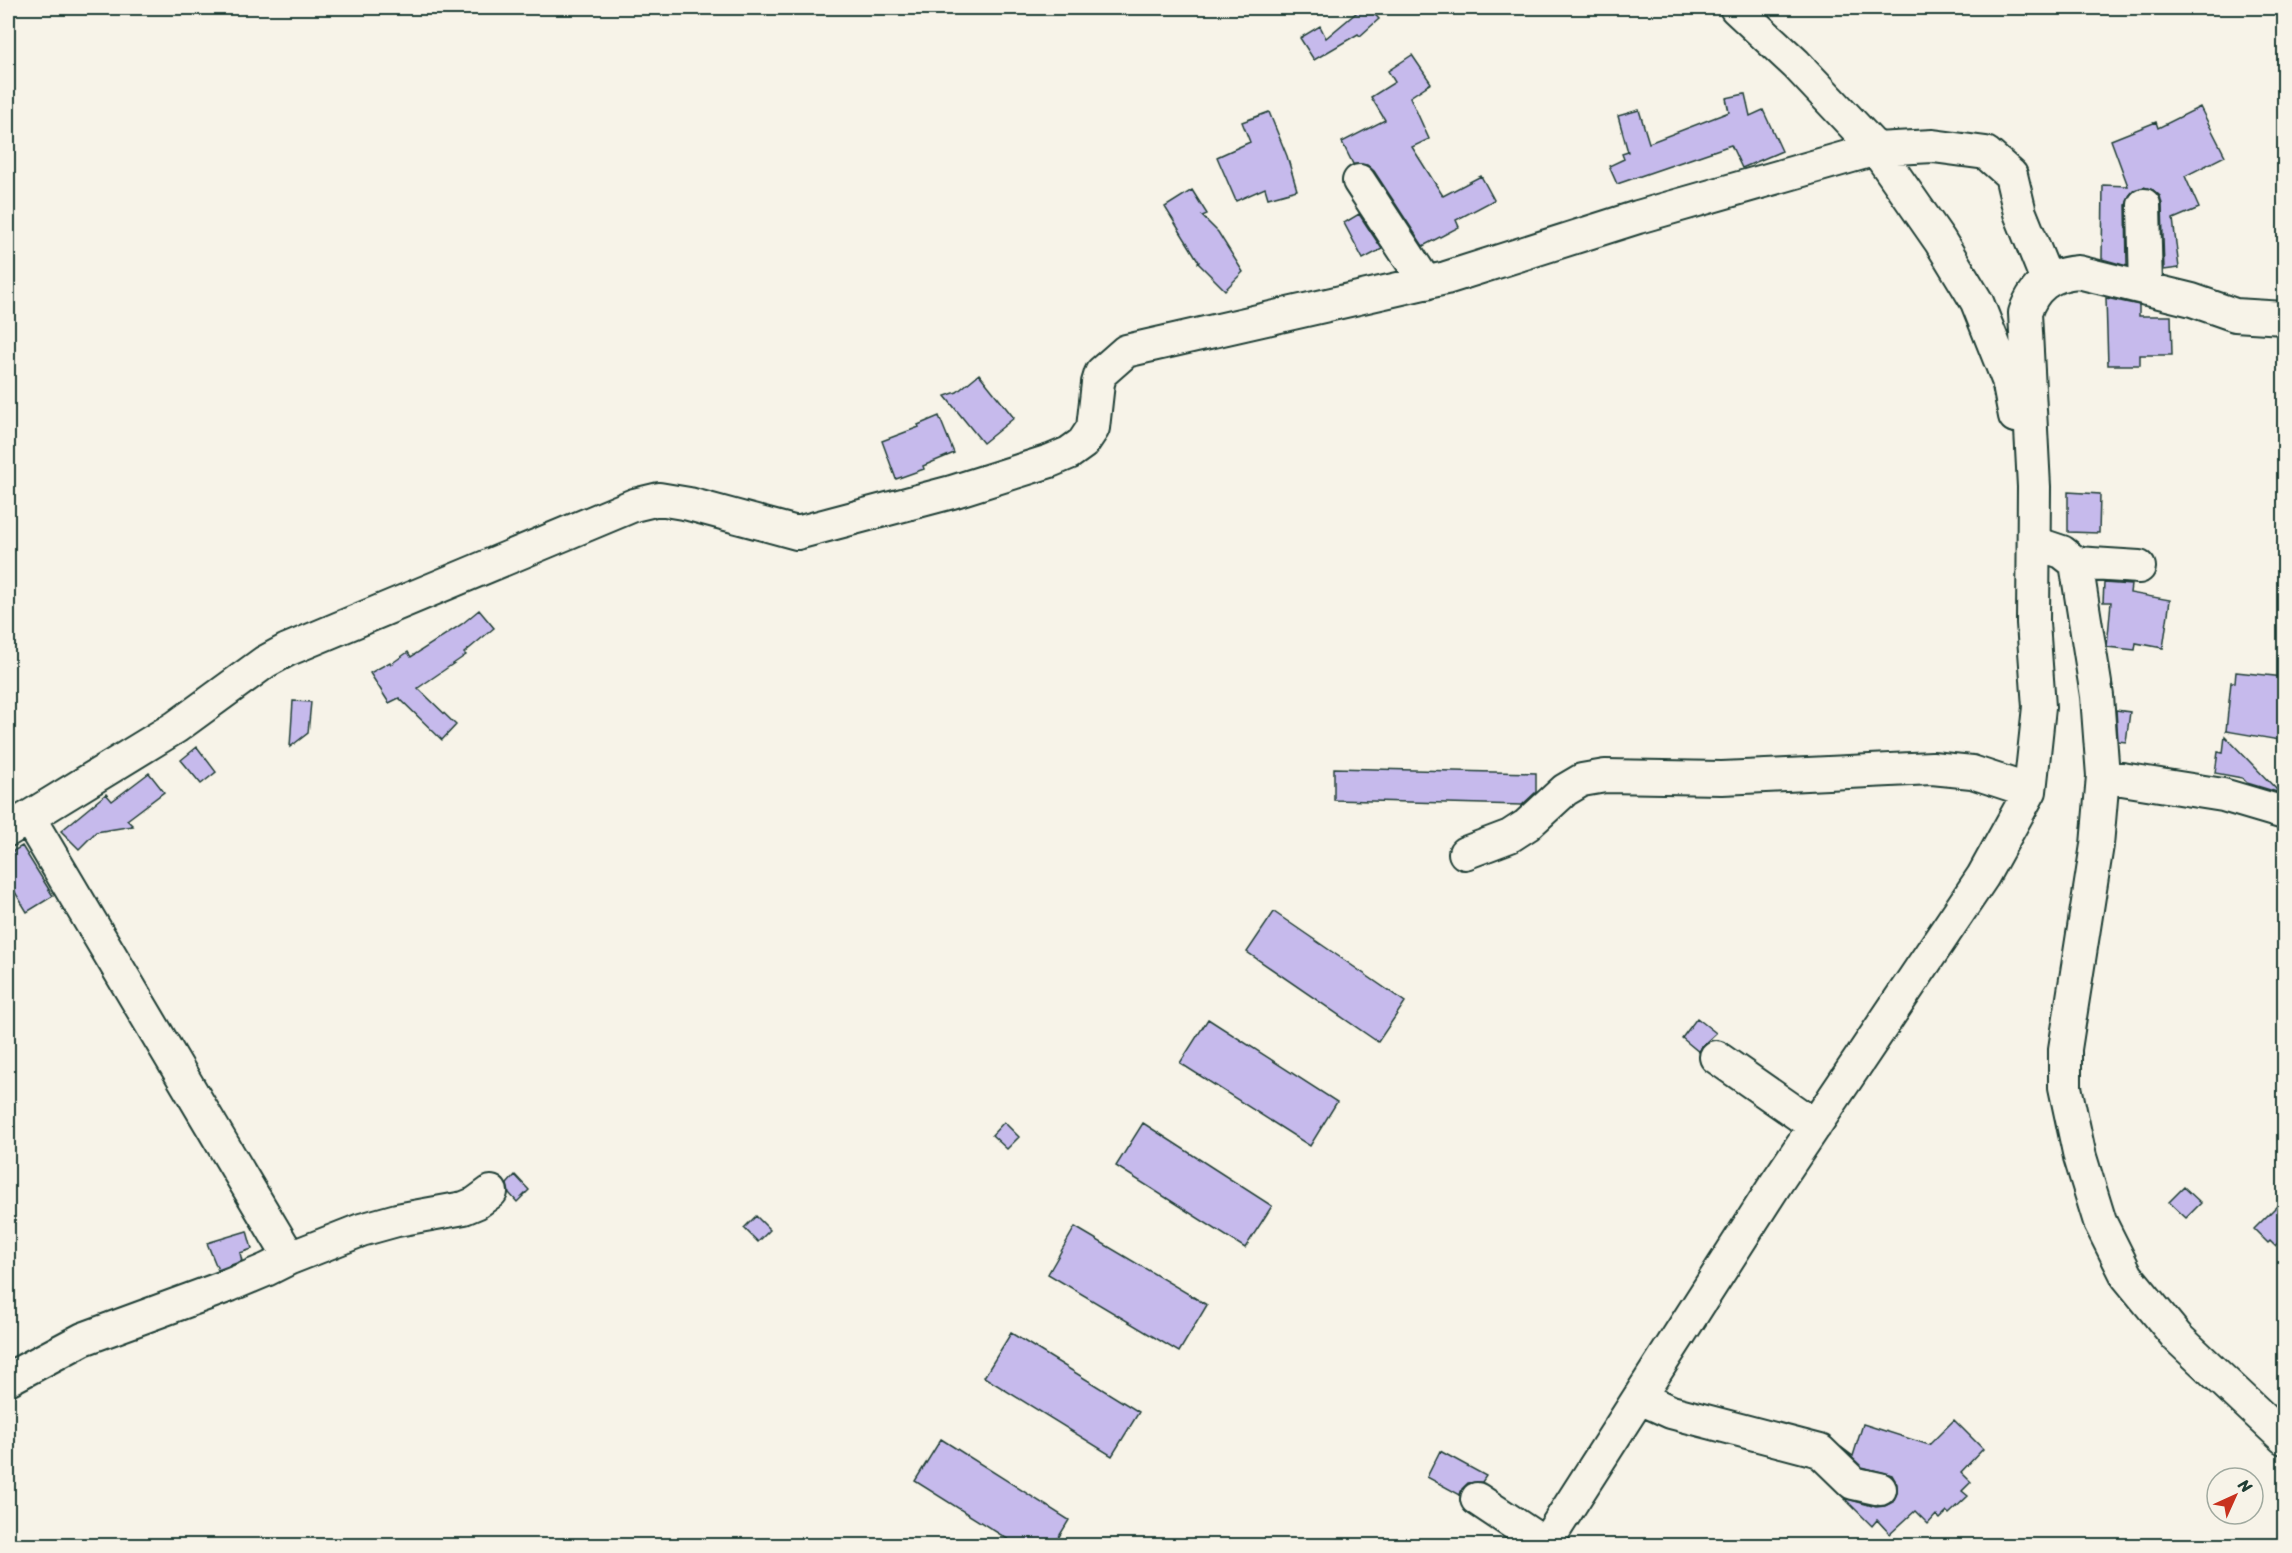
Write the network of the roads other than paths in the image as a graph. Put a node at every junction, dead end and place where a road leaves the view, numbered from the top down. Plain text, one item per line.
1 (1736, 8) edge
2 (1876, 149) junction
3 (1359, 182) dead end
4 (2144, 205) dead end
5 (2047, 280) junction
6 (1426, 283) junction
7 (2146, 289) junction
8 (2284, 318) edge
9 (2034, 487) junction
10 (2035, 543) junction
11 (2076, 563) junction
12 (2139, 567) dead end
13 (2103, 776) junction
14 (2030, 791) junction
15 (2284, 813) edge
16 (18, 824) edge
17 (1465, 854) dead end
18 (1716, 1057) dead end
19 (1815, 1126) junction
20 (491, 1192) dead end
21 (290, 1258) junction
22 (8, 1379) edge
23 (1640, 1398) junction
24 (2284, 1438) edge
25 (1880, 1489) dead end
26 (1477, 1499) dead end
27 (1545, 1544) edge

1 - 2 street
2 - 5 street
2 - 6 street
2 - 9 street
3 - 6 street
4 - 7 street
5 - 7 street
5 - 9 street
6 - 16 street
7 - 8 street
9 - 10 street
10 - 11 street
10 - 14 street
11 - 12 street
11 - 13 street
13 - 15 street
13 - 24 street
14 - 17 street
14 - 19 street
16 - 21 street
18 - 19 street
19 - 23 street
20 - 21 street
21 - 22 street
23 - 25 street
23 - 27 street
26 - 27 street

